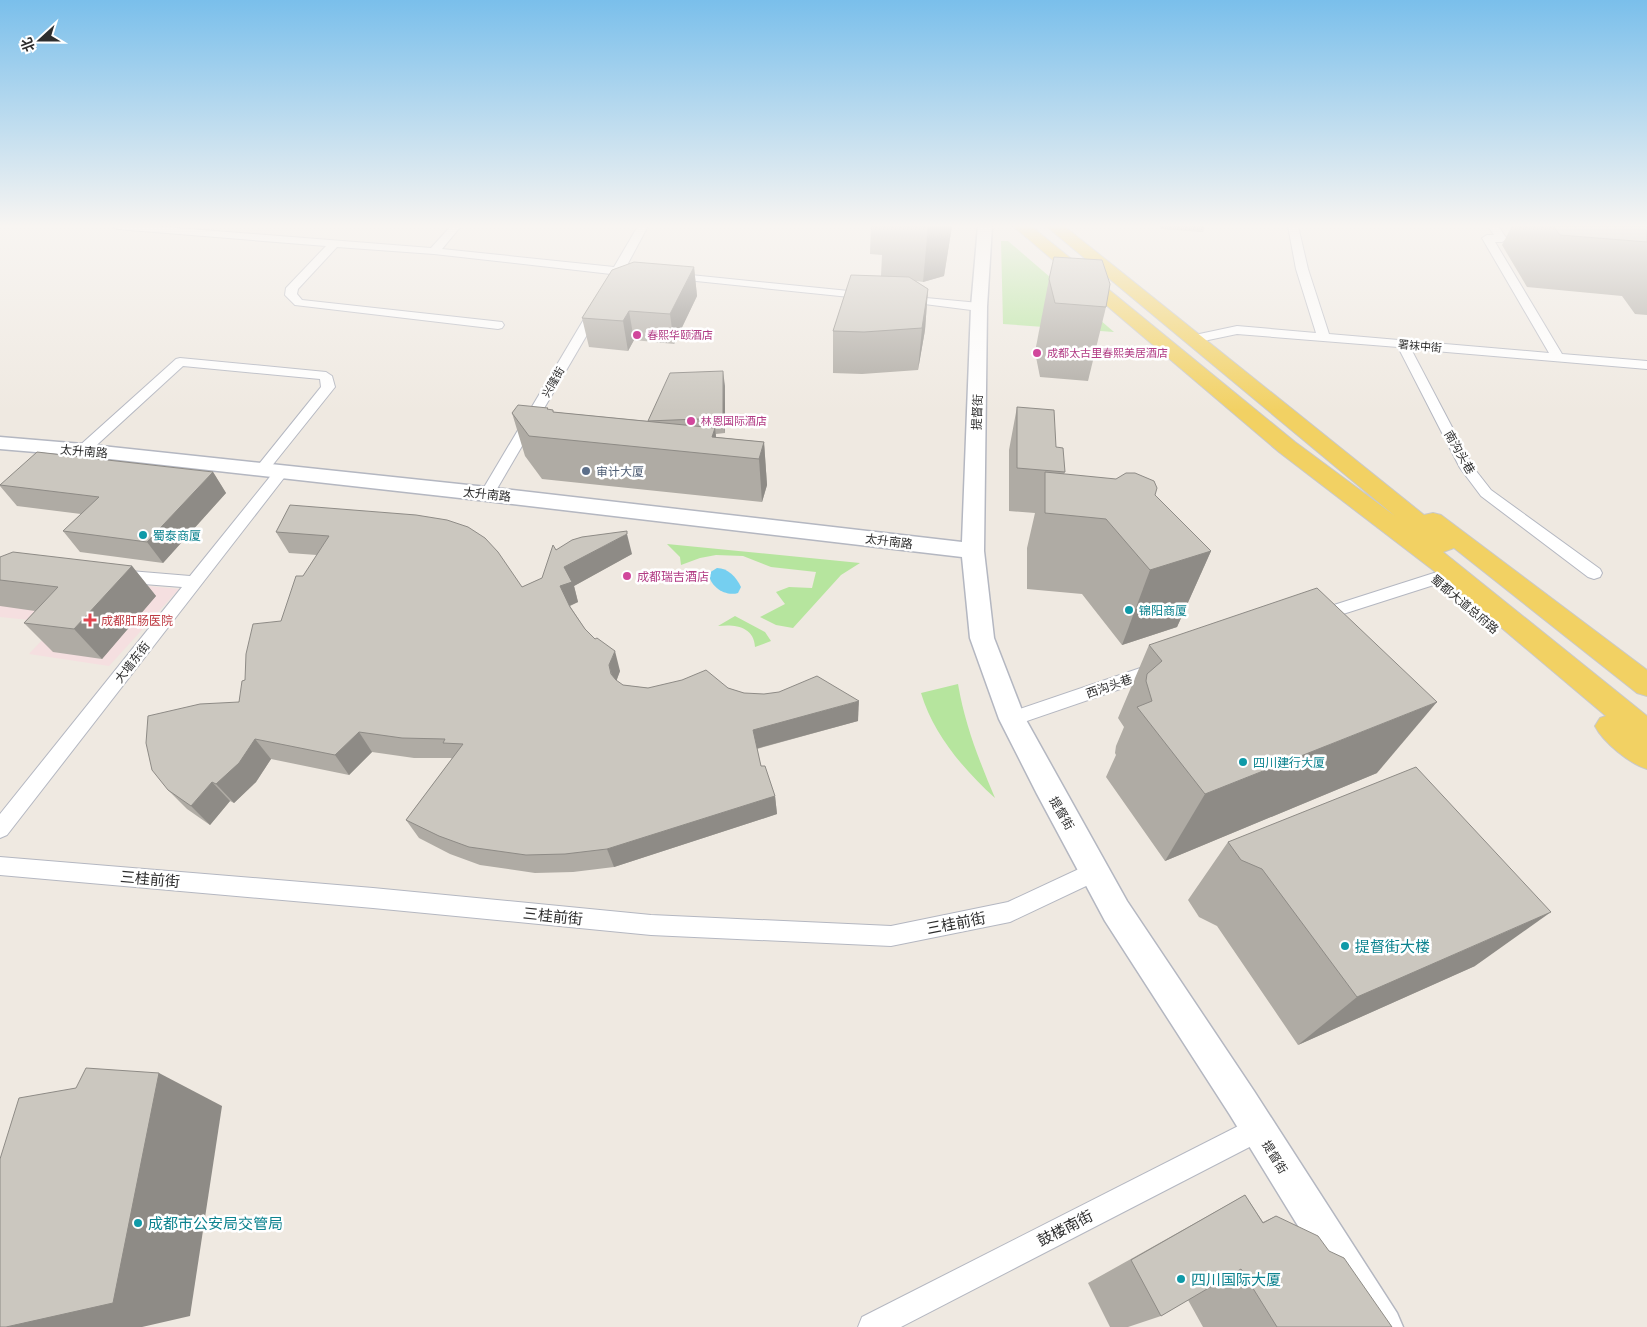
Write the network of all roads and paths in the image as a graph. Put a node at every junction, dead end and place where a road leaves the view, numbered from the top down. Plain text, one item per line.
1 (292, 288) edge
2 (608, 288) edge
3 (794, 288) edge
4 (980, 288) edge
5 (1096, 288) edge
6 (1131, 288) edge
7 (1308, 288) edge
8 (1517, 288) edge
9 (979, 306) junction
10 (498, 325) dead end
11 (1194, 338) junction
12 (1324, 338) junction
13 (1402, 344) junction
14 (1558, 358) junction
15 (1647, 365) edge
16 (1320, 440) junction
17 (0, 444) edge
18 (1287, 446) junction
19 (83, 450) junction
20 (272, 470) junction
21 (487, 494) junction
22 (973, 551) junction
23 (1594, 573) dead end
24 (101, 575) edge
25 (1434, 579) junction
26 (195, 582) junction
27 (1305, 620) edge
28 (1176, 663) edge
29 (1643, 678) edge
30 (1647, 709) edge
31 (1012, 719) junction
32 (1647, 733) edge
33 (1647, 757) edge
34 (0, 829) edge
35 (0, 866) edge
36 (1096, 871) junction
37 (1258, 1129) junction
38 (872, 1327) edge
39 (1383, 1327) edge

1 - 10 street
2 - 21 street, 兴隆街
3 - 9 street
4 - 9 main road, 提督街
5 - 18 main road, 蜀都大道总府路
6 - 11 main road
7 - 12 street
8 - 14 street
9 - 22 main road, 提督街
11 - 12 street, 署袜中街
11 - 16 main road
12 - 13 street, 署袜中街
13 - 14 street, 署袜中街
13 - 23 street, 南沟头巷
14 - 15 street, 署袜中街
16 - 29 main road
16 - 30 main road
17 - 19 main road, 太升南路
18 - 25 main road, 蜀都大道总府路
18 - 32 main road, 蜀都大道总府路
19 - 20 main road, 太升南路
19 - 20 street, 大墙东街
20 - 21 main road, 太升南路
20 - 26 street, 大墙东街
21 - 22 main road, 太升南路
22 - 31 main road, 提督街
24 - 26 street
25 - 27 street
25 - 33 main road, 蜀都大道总府路
26 - 34 street, 大墙东街
28 - 31 street, 西沟头巷
31 - 36 main road, 提督街
35 - 36 street, 三桂前街
36 - 37 main road, 提督街
37 - 38 street, 鼓楼南街
37 - 39 main road, 提督街

